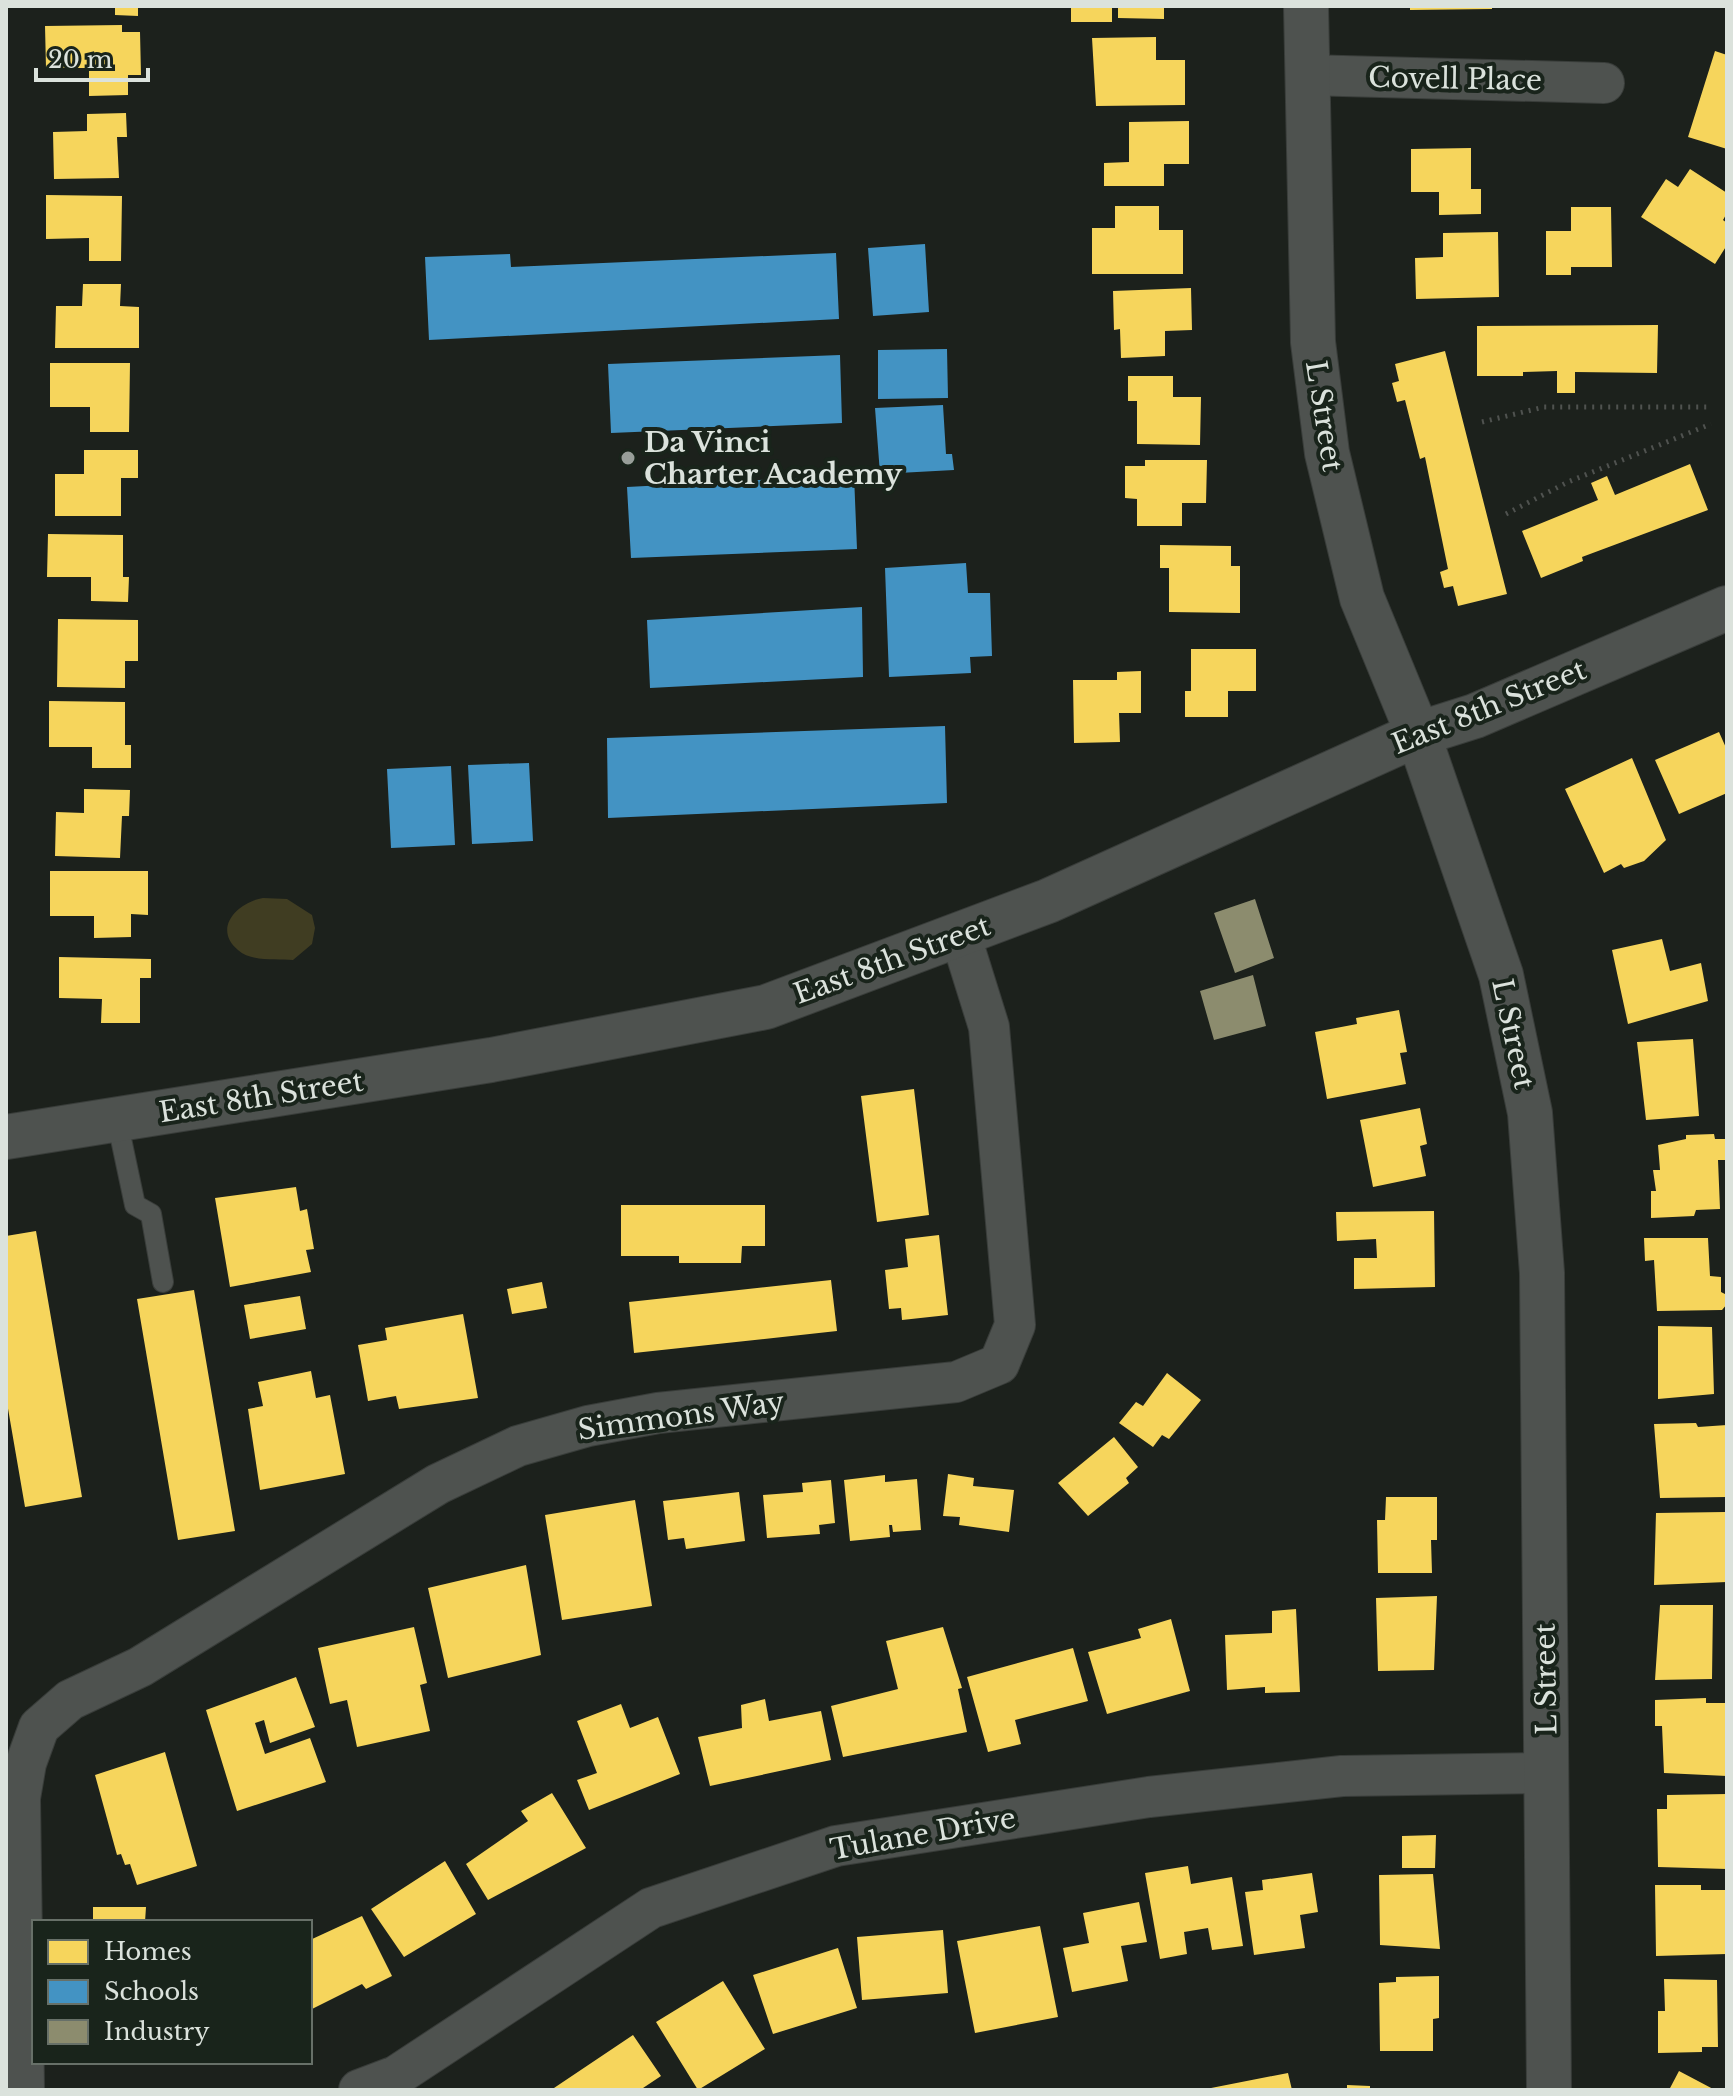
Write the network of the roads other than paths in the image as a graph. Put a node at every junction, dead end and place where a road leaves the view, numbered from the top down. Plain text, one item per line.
1 (1306, 6) edge
2 (1306, 75) junction
3 (1604, 83) dead end
4 (1727, 608) edge
5 (1418, 734) junction
6 (960, 934) junction
7 (117, 1120) junction
8 (6, 1137) edge
9 (163, 1282) dead end
10 (1547, 1773) junction
11 (24, 2090) edge
12 (359, 2090) edge
13 (1549, 2090) edge

1 - 2 street, L Street
2 - 3 street, Covell Place
2 - 5 street, L Street
4 - 5 street, East 8th Street
5 - 6 street, East 8th Street
5 - 10 street, L Street
6 - 7 street, East 8th Street
6 - 11 street, Simmons Way
7 - 8 street, East 8th Street
7 - 9 lane
10 - 12 street, Tulane Drive
10 - 13 street, L Street

